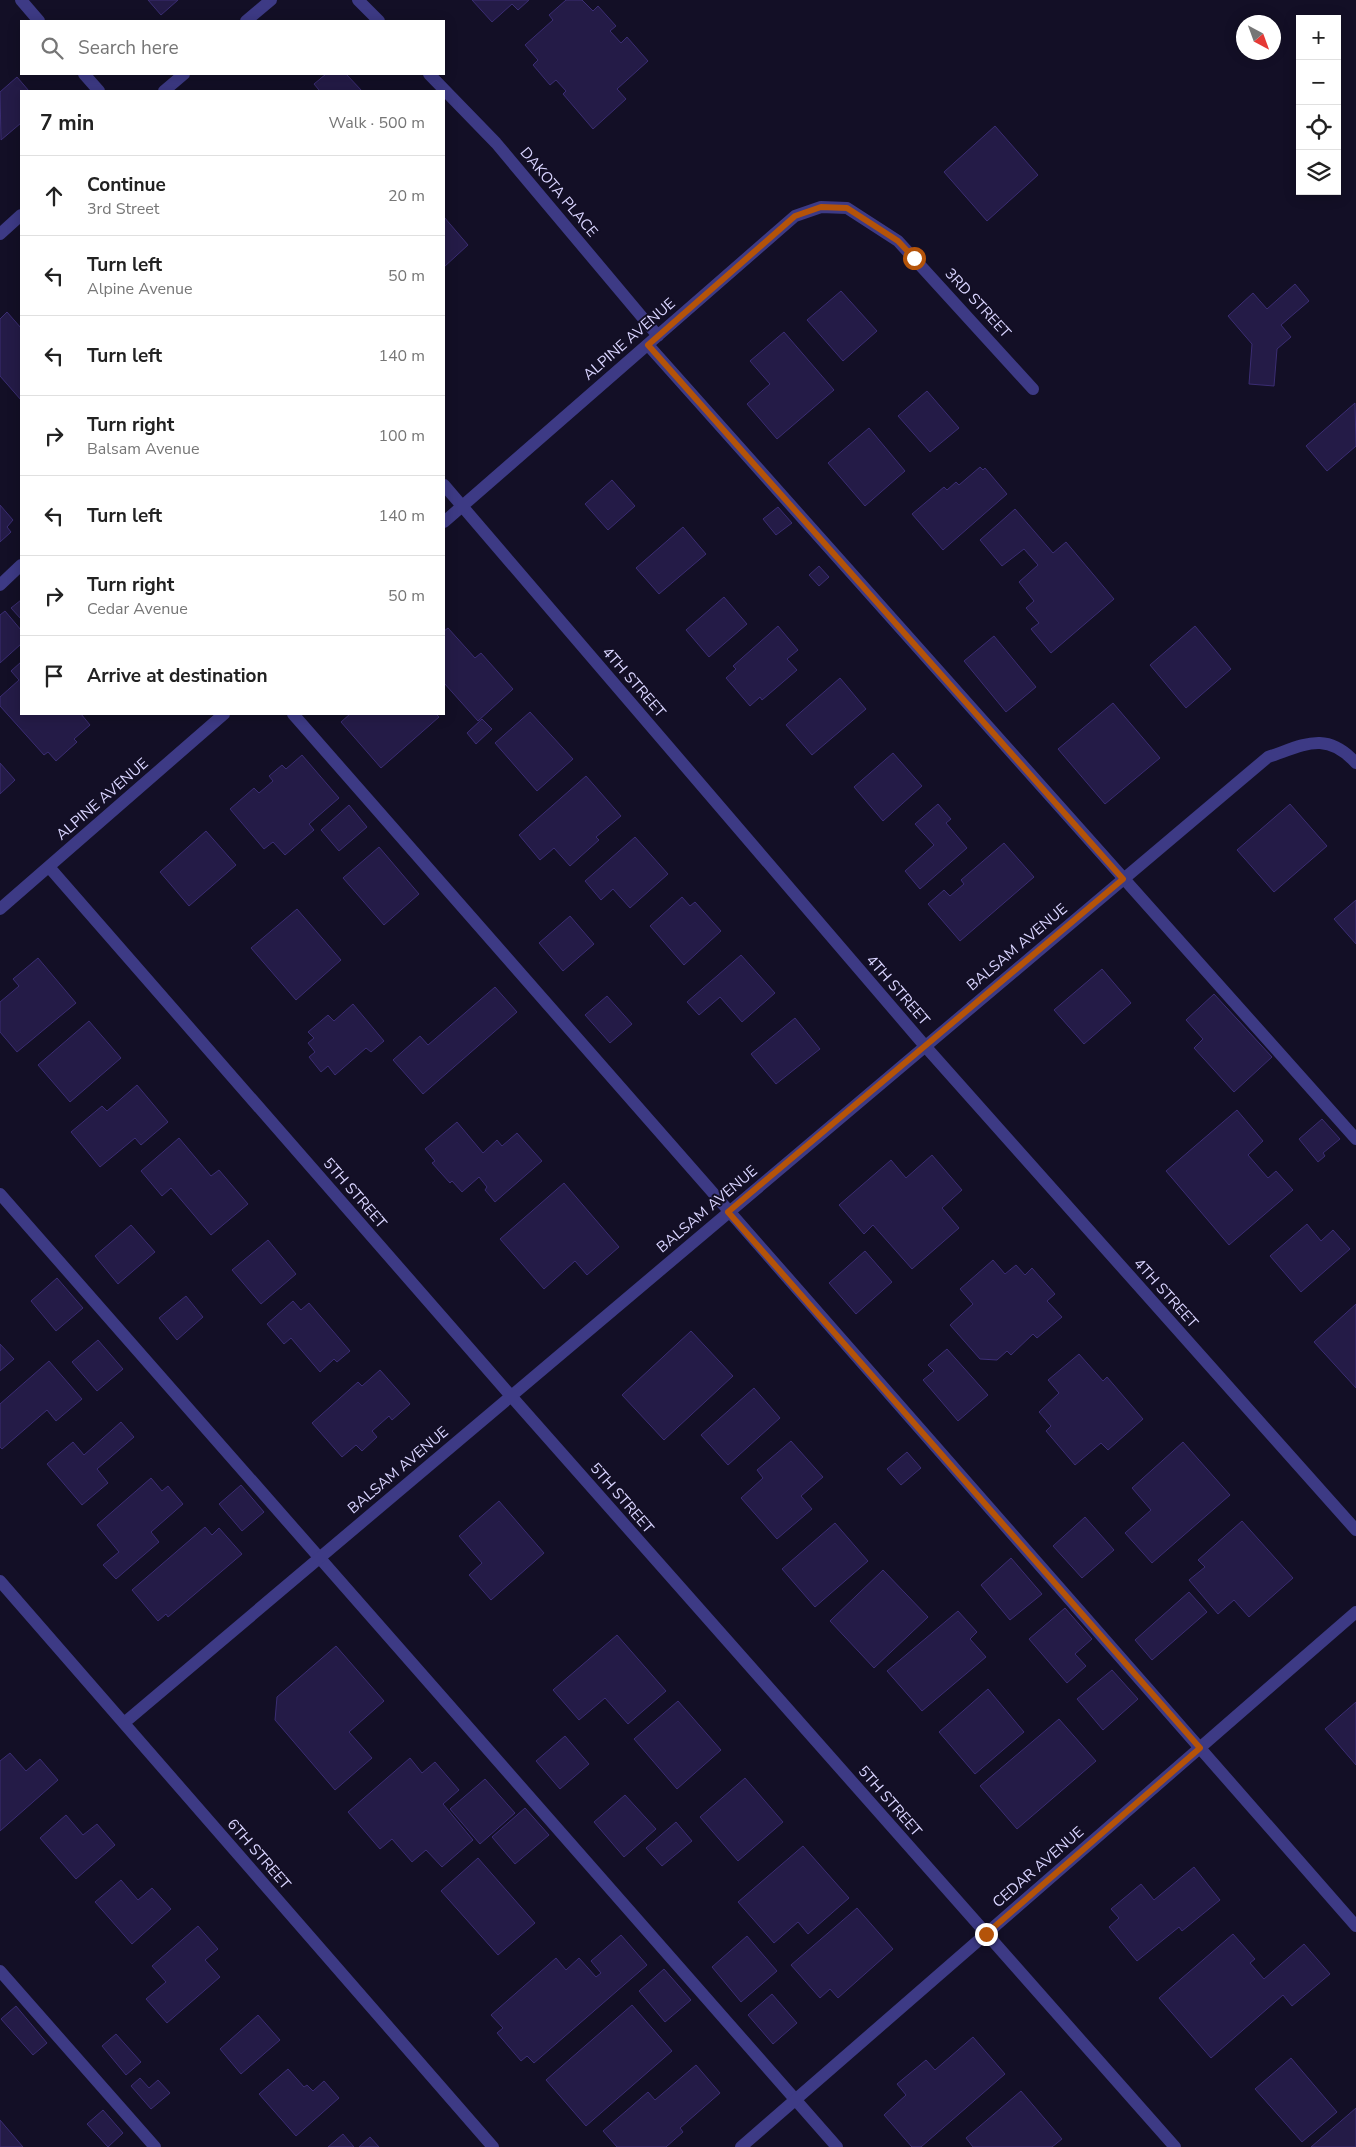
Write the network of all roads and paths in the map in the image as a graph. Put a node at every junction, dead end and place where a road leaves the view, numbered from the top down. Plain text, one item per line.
1 (21, 0) edge
2 (270, 0) edge
3 (358, 0) edge
4 (38, 20) edge
5 (247, 20) edge
6 (378, 20) edge
7 (85, 75) edge
8 (183, 75) edge
9 (430, 75) edge
10 (98, 90) edge
11 (165, 90) edge
12 (445, 90) edge
13 (445, 90) edge
14 (847, 208) joint
15 (20, 216) edge
16 (0, 234) edge
17 (658, 336) junction
18 (648, 345) junction
19 (1033, 389) dead end
20 (445, 487) edge
21 (462, 506) junction
22 (445, 521) edge
23 (20, 567) edge
24 (0, 585) edge
25 (223, 715) edge
26 (294, 715) edge
27 (1356, 763) edge
28 (49, 867) junction
29 (1123, 879) junction
30 (0, 910) edge
31 (925, 1046) junction
32 (1356, 1139) edge
33 (0, 1194) edge
34 (728, 1212) junction
35 (511, 1396) junction
36 (1356, 1530) edge
37 (320, 1557) junction
38 (0, 1581) edge
39 (1356, 1612) edge
40 (124, 1723) junction
41 (1200, 1748) junction
42 (1356, 1926) edge
43 (986, 1934) junction
44 (0, 1971) edge
45 (796, 2099) junction
46 (155, 2147) edge
47 (493, 2147) edge
48 (741, 2147) edge
49 (837, 2147) edge
50 (1175, 2147) edge

1 - 4 street
2 - 5 street
3 - 6 street
7 - 10 street
8 - 11 street
9 - 12 street, DAKOTA PLACE
13 - 17 street, DAKOTA PLACE
14 - 17 street, ALPINE AVENUE
14 - 19 street, 3RD STREET
15 - 16 street
17 - 18 street, ALPINE AVENUE
18 - 21 street, ALPINE AVENUE
18 - 29 street
20 - 21 street, 4TH STREET
21 - 22 street, ALPINE AVENUE
21 - 31 street, 4TH STREET
23 - 24 street
25 - 28 street, ALPINE AVENUE
26 - 34 street
27 - 29 street, BALSAM AVENUE
28 - 30 street, ALPINE AVENUE
28 - 35 street, 5TH STREET
29 - 31 street, BALSAM AVENUE
29 - 32 street
31 - 34 street, BALSAM AVENUE
31 - 36 street, 4TH STREET
33 - 37 street
34 - 35 street, BALSAM AVENUE
34 - 41 street
35 - 37 street, BALSAM AVENUE
35 - 43 street, 5TH STREET
37 - 40 street, BALSAM AVENUE
37 - 45 street
38 - 40 street, 6TH STREET
39 - 41 street, CEDAR AVENUE
40 - 47 street, 6TH STREET
41 - 42 street
41 - 43 street, CEDAR AVENUE
43 - 45 street, CEDAR AVENUE
43 - 50 street, 5TH STREET
44 - 46 street
45 - 48 street, CEDAR AVENUE
45 - 49 street

